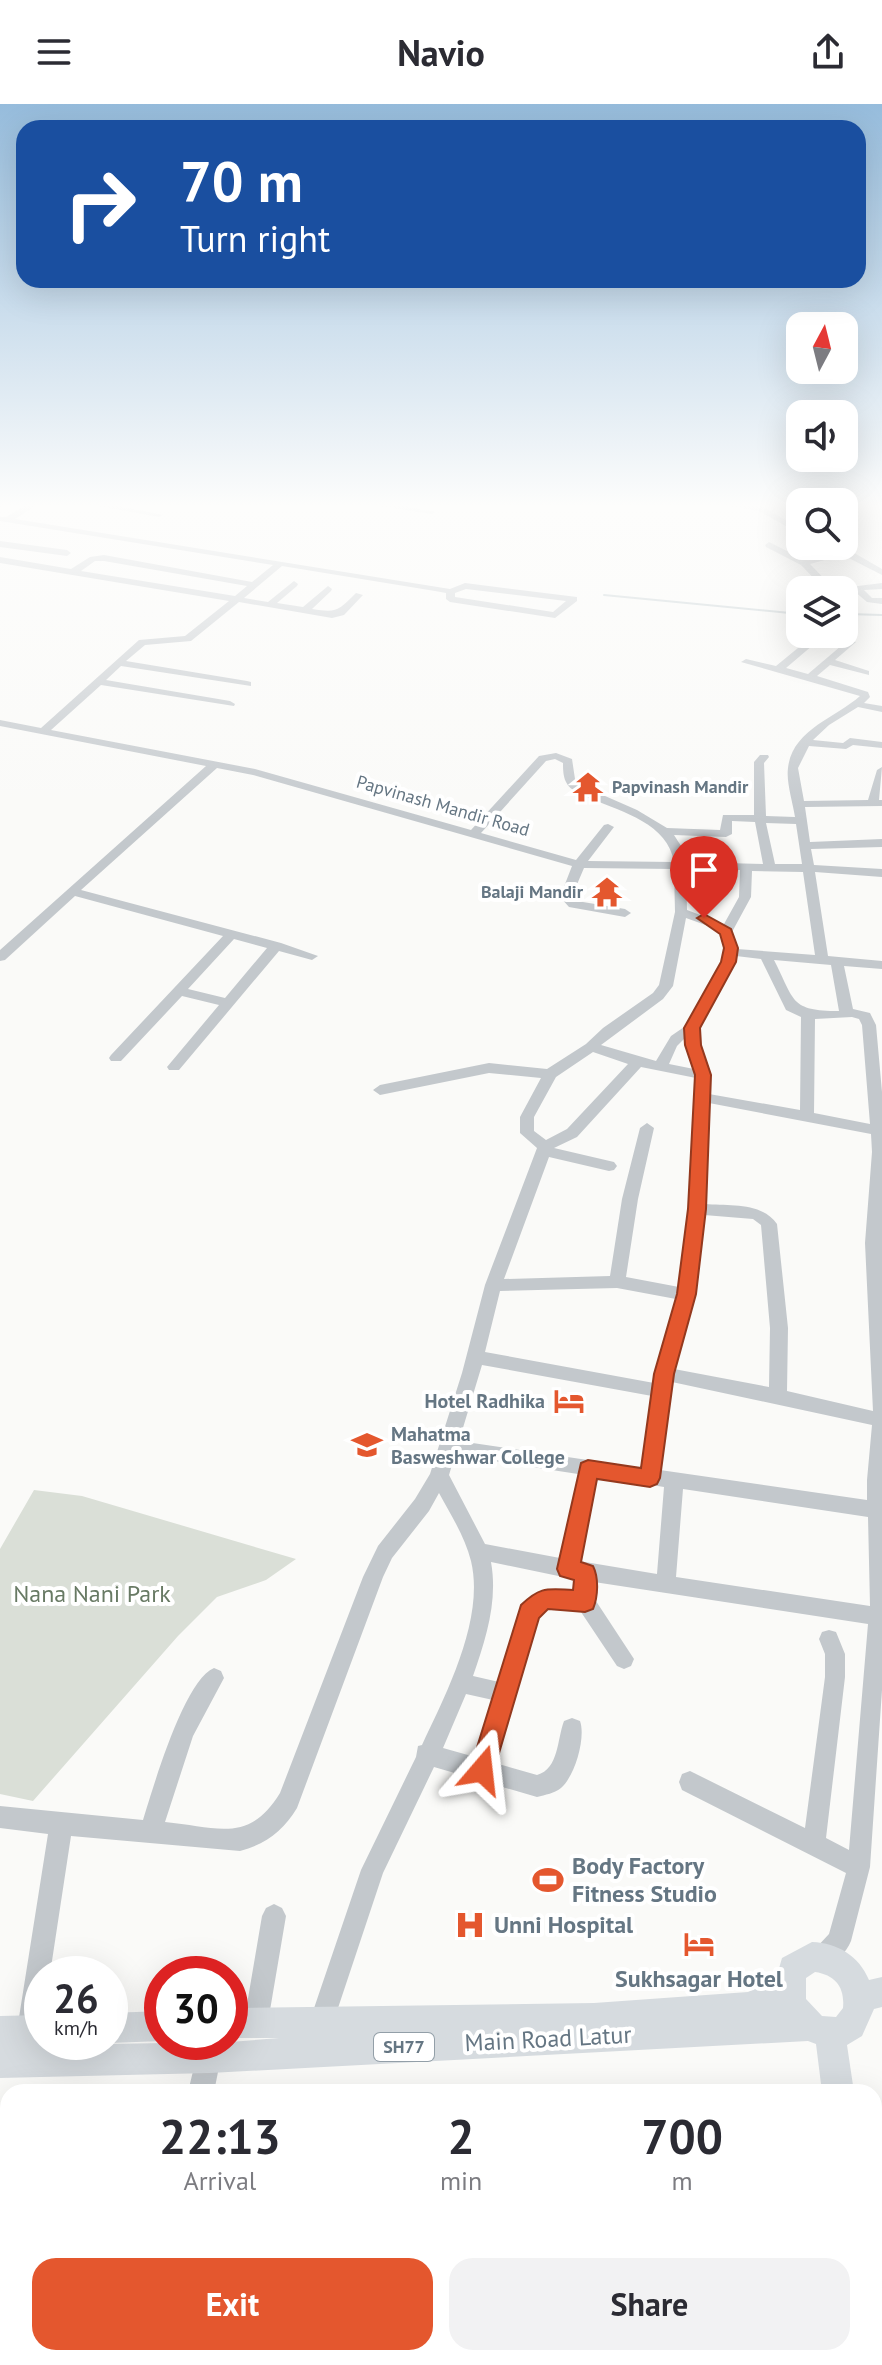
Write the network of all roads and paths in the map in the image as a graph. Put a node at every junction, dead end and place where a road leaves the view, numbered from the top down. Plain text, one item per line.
1 (224, 610) edge
2 (295, 610) edge
3 (343, 610) edge
4 (519, 610) edge
5 (562, 610) edge
6 (304, 611) joint
7 (804, 648) edge
8 (844, 648) edge
9 (828, 661) junction
10 (746, 662) dead end
11 (118, 663) junction
12 (779, 669) junction
13 (866, 673) dead end
14 (810, 677) junction
15 (97, 681) junction
16 (247, 684) dead end
17 (230, 704) dead end
18 (856, 704) junction
19 (882, 709) edge
20 (0, 723) edge
21 (42, 732) junction
22 (804, 742) junction
23 (882, 745) edge
24 (764, 757) dead end
25 (215, 764) junction
26 (882, 770) edge
27 (878, 802) edge
28 (799, 804) junction
29 (760, 819) junction
30 (801, 821) junction
31 (608, 827) dead end
32 (665, 831) junction
33 (474, 834) junction
34 (882, 843) edge
35 (803, 846) junction
36 (579, 864) junction
37 (680, 866) junction
38 (746, 867) junction
39 (770, 867) junction
40 (807, 868) junction
41 (882, 873) edge
42 (73, 892) junction
43 (681, 912) junction
44 (625, 913) dead end
45 (726, 932) junction
46 (232, 934) junction
47 (276, 946) junction
48 (730, 952) junction
49 (312, 956) dead end
50 (766, 956) junction
51 (0, 957) edge
52 (822, 959) junction
53 (837, 961) junction
54 (882, 965) edge
55 (179, 991) junction
56 (228, 1003) junction
57 (847, 1012) junction
58 (808, 1015) junction
59 (692, 1028) junction
60 (591, 1047) junction
61 (116, 1058) dead end
62 (638, 1062) junction
63 (174, 1067) dead end
64 (660, 1067) junction
65 (550, 1074) junction
66 (703, 1075) junction
67 (380, 1090) dead end
68 (702, 1097) junction
69 (807, 1116) junction
70 (879, 1121) edge
71 (647, 1128) dead end
72 (544, 1149) junction
73 (609, 1166) dead end
74 (881, 1183) edge
75 (697, 1209) junction
76 (617, 1282) junction
77 (493, 1285) junction
78 (686, 1294) junction
79 (475, 1357) junction
80 (662, 1383) junction
81 (778, 1396) junction
82 (882, 1420) edge
83 (449, 1447) junction
84 (588, 1469) junction
85 (439, 1476) junction
86 (650, 1478) junction
87 (674, 1481) junction
88 (877, 1510) junction
89 (477, 1551) junction
90 (577, 1571) junction
91 (666, 1583) junction
92 (585, 1601) junction
93 (878, 1616) junction
94 (829, 1639) dead end
95 (624, 1659) dead end
96 (214, 1678) dead end
97 (460, 1683) junction
98 (506, 1693) junction
99 (572, 1728) dead end
100 (426, 1754) junction
101 (482, 1770) junction
102 (690, 1782) dead end
103 (0, 1817) edge
104 (60, 1824) junction
105 (151, 1833) junction
106 (814, 1844) junction
107 (859, 1867) junction
108 (274, 1916) dead end
109 (38, 1956) edge
110 (823, 1957) junction
111 (788, 1989) junction
112 (871, 1995) edge
113 (248, 2005) edge
114 (322, 2020) junction
115 (248, 2022) edge
116 (819, 2030) junction
117 (248, 2048) edge
118 (144, 2053) edge
119 (208, 2060) edge
120 (0, 2062) edge
121 (203, 2084) edge
122 (836, 2084) edge

1 - 11 street
2 - 6 street
3 - 6 street
4 - 5 street
7 - 12 street
8 - 9 street
9 - 13 street
9 - 14 street
10 - 12 street
11 - 15 street
11 - 16 street
12 - 14 street
14 - 18 street
15 - 17 street
15 - 21 street
18 - 19 street
18 - 22 street
20 - 21 street, Papvinash Mandir Road
21 - 25 street, Papvinash Mandir Road
22 - 23 street
22 - 28 street
24 - 29 street
25 - 33 street, Papvinash Mandir Road
25 - 42 street
26 - 27 street
27 - 28 street
28 - 30 street
29 - 30 street
29 - 32 street
29 - 39 street
30 - 35 street
31 - 36 street
32 - 33 street
32 - 37 street
33 - 36 street, Papvinash Mandir Road
34 - 35 street
35 - 40 street
36 - 37 street, Papvinash Mandir Road
36 - 44 street
37 - 38 street, Papvinash Mandir Road
37 - 43 street
38 - 39 street, Papvinash Mandir Road
38 - 45 street
39 - 40 street, Papvinash Mandir Road
40 - 41 street, Papvinash Mandir Road
40 - 52 street
42 - 46 street
42 - 51 street
43 - 45 street
43 - 60 street
45 - 48 street
46 - 47 street
46 - 55 street
47 - 49 street
47 - 56 street
48 - 50 street
48 - 59 street
50 - 52 street
50 - 58 street
52 - 53 street
53 - 54 street
53 - 57 street
55 - 56 street
55 - 61 street
56 - 63 street
57 - 58 street
57 - 70 street
58 - 69 street
59 - 64 street
59 - 66 street
60 - 62 street
60 - 65 street
62 - 64 street
62 - 72 street
64 - 66 street
65 - 67 street
65 - 72 street
66 - 68 street
68 - 69 street
68 - 75 street
69 - 70 street
70 - 74 street
71 - 76 street
72 - 73 street
72 - 77 street
74 - 82 street
75 - 78 street
75 - 81 street
76 - 77 street
76 - 78 street
77 - 79 street
78 - 80 street
79 - 80 street
79 - 83 street
80 - 81 street
80 - 86 street
81 - 82 street
82 - 88 street
83 - 84 street
83 - 85 street
84 - 86 street
84 - 90 street
85 - 89 street
85 - 105 street
86 - 87 street
87 - 88 street
87 - 91 street
88 - 93 street
89 - 90 street
89 - 97 street
90 - 91 street
90 - 92 street
91 - 93 street
92 - 95 street
92 - 98 street
93 - 107 street
94 - 106 street
96 - 105 street
97 - 98 street
97 - 100 street
98 - 101 street
99 - 101 street
100 - 101 street
100 - 114 street
102 - 106 street
103 - 104 street
104 - 105 street
104 - 109 street
106 - 107 street
107 - 110 street
108 - 113 street
110 - 111 main road, SH77
110 - 112 main road
111 - 114 main road, Main Road Latur / SH77
111 - 116 main road
112 - 116 main road
114 - 115 main road, Main Road Latur / SH77
116 - 117 main road, Main Road Latur / SH77
116 - 122 main road
118 - 120 main road, Main Road Latur / SH77
119 - 121 street

